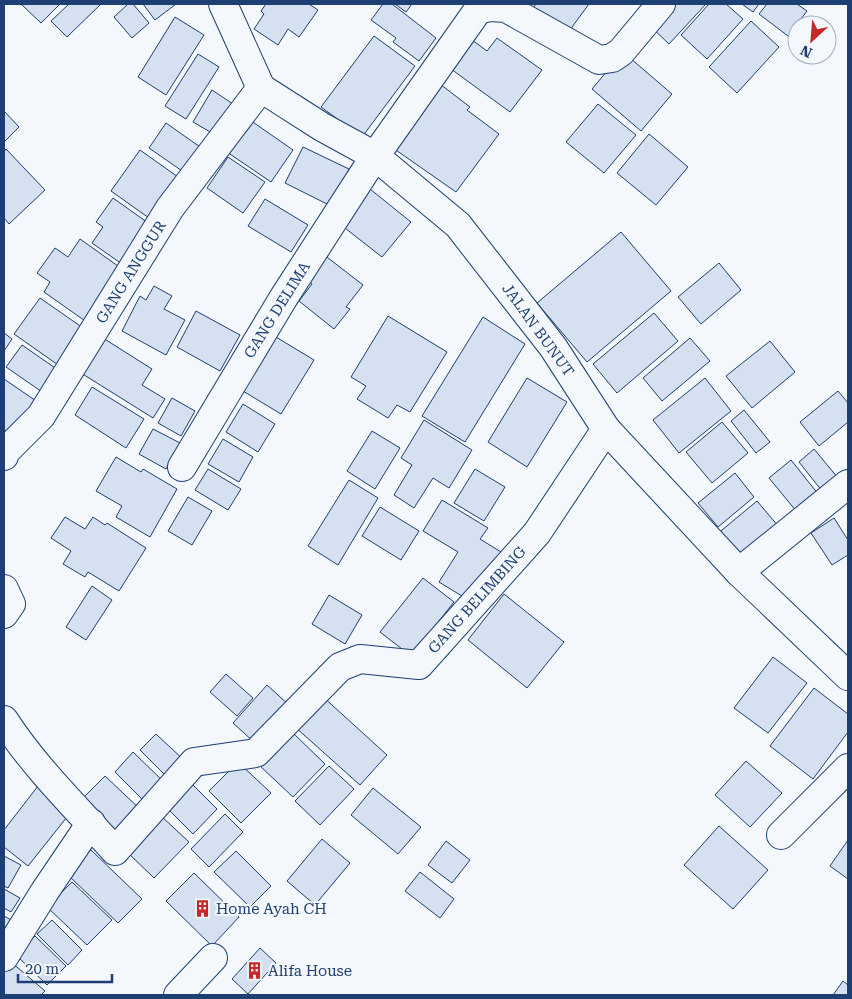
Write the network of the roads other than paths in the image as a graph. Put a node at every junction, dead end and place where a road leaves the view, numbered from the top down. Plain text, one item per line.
1 (223, 4) edge
2 (661, 4) edge
3 (261, 88) junction
4 (375, 156) junction
5 (606, 429) junction
6 (4, 456) edge
7 (182, 467) dead end
8 (848, 484) edge
9 (739, 572) junction
10 (4, 589) edge
11 (4, 614) edge
12 (848, 676) edge
13 (4, 720) edge
14 (848, 768) edge
15 (90, 824) junction
16 (781, 835) dead end
17 (4, 957) edge
18 (213, 958) dead end
19 (178, 995) edge

1 - 3 street
2 - 4 street, GANG DELIMA
3 - 4 street, JALAN BUNUT
3 - 6 street, GANG ANGGUR
4 - 5 street, JALAN BUNUT
4 - 7 street, GANG DELIMA
5 - 9 street, JALAN BUNUT
5 - 15 street, GANG BELIMBING
8 - 9 street
9 - 12 street, JALAN BUNUT
10 - 11 street
13 - 15 street
14 - 16 street
15 - 17 street
18 - 19 street

